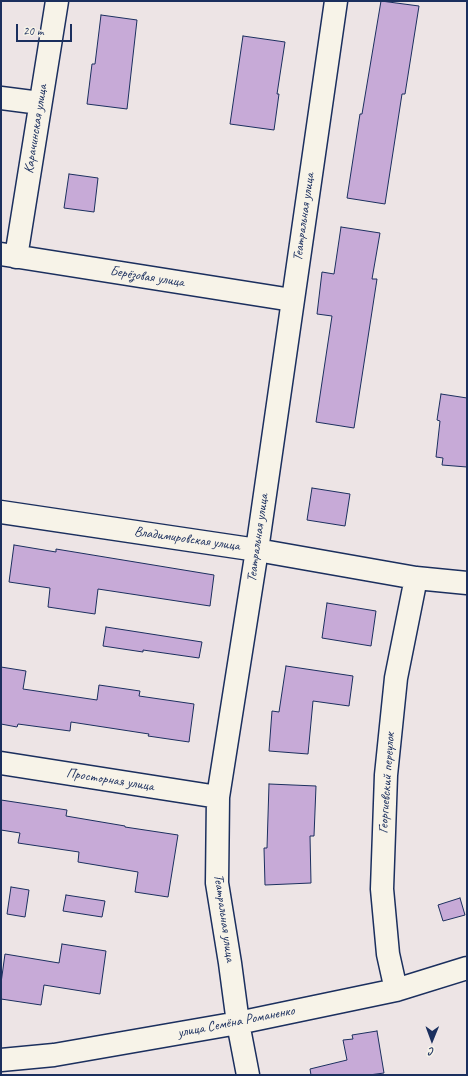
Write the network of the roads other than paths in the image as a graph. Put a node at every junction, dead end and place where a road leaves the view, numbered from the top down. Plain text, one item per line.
1 (57, 1) edge
2 (336, 1) edge
3 (1, 98) edge
4 (40, 104) junction
5 (9, 256) edge
6 (292, 300) junction
7 (1, 512) edge
8 (257, 550) junction
9 (416, 578) junction
10 (467, 583) edge
11 (1, 763) edge
12 (218, 797) junction
13 (467, 968) edge
14 (396, 990) junction
15 (238, 1023) junction
16 (1, 1060) edge
17 (248, 1075) edge

1 - 4 street, Карачинская улица
2 - 6 street, Театральная улица
3 - 4 street
4 - 5 street, Карачинская улица
5 - 6 street, Берёзовая улица
6 - 8 street, Театральная улица
7 - 8 street, Владимировская улица
8 - 9 street, Владимировская улица
8 - 12 street, Театральная улица
9 - 10 street, Владимировская улица
9 - 14 street, Георгиевский переулок
11 - 12 street, Просторная улица
12 - 15 street, Театральная улица
13 - 14 street, улица Семёна Романенко
14 - 15 street, улица Семёна Романенко
15 - 16 street, улица Семёна Романенко
15 - 17 street, Театральная улица

